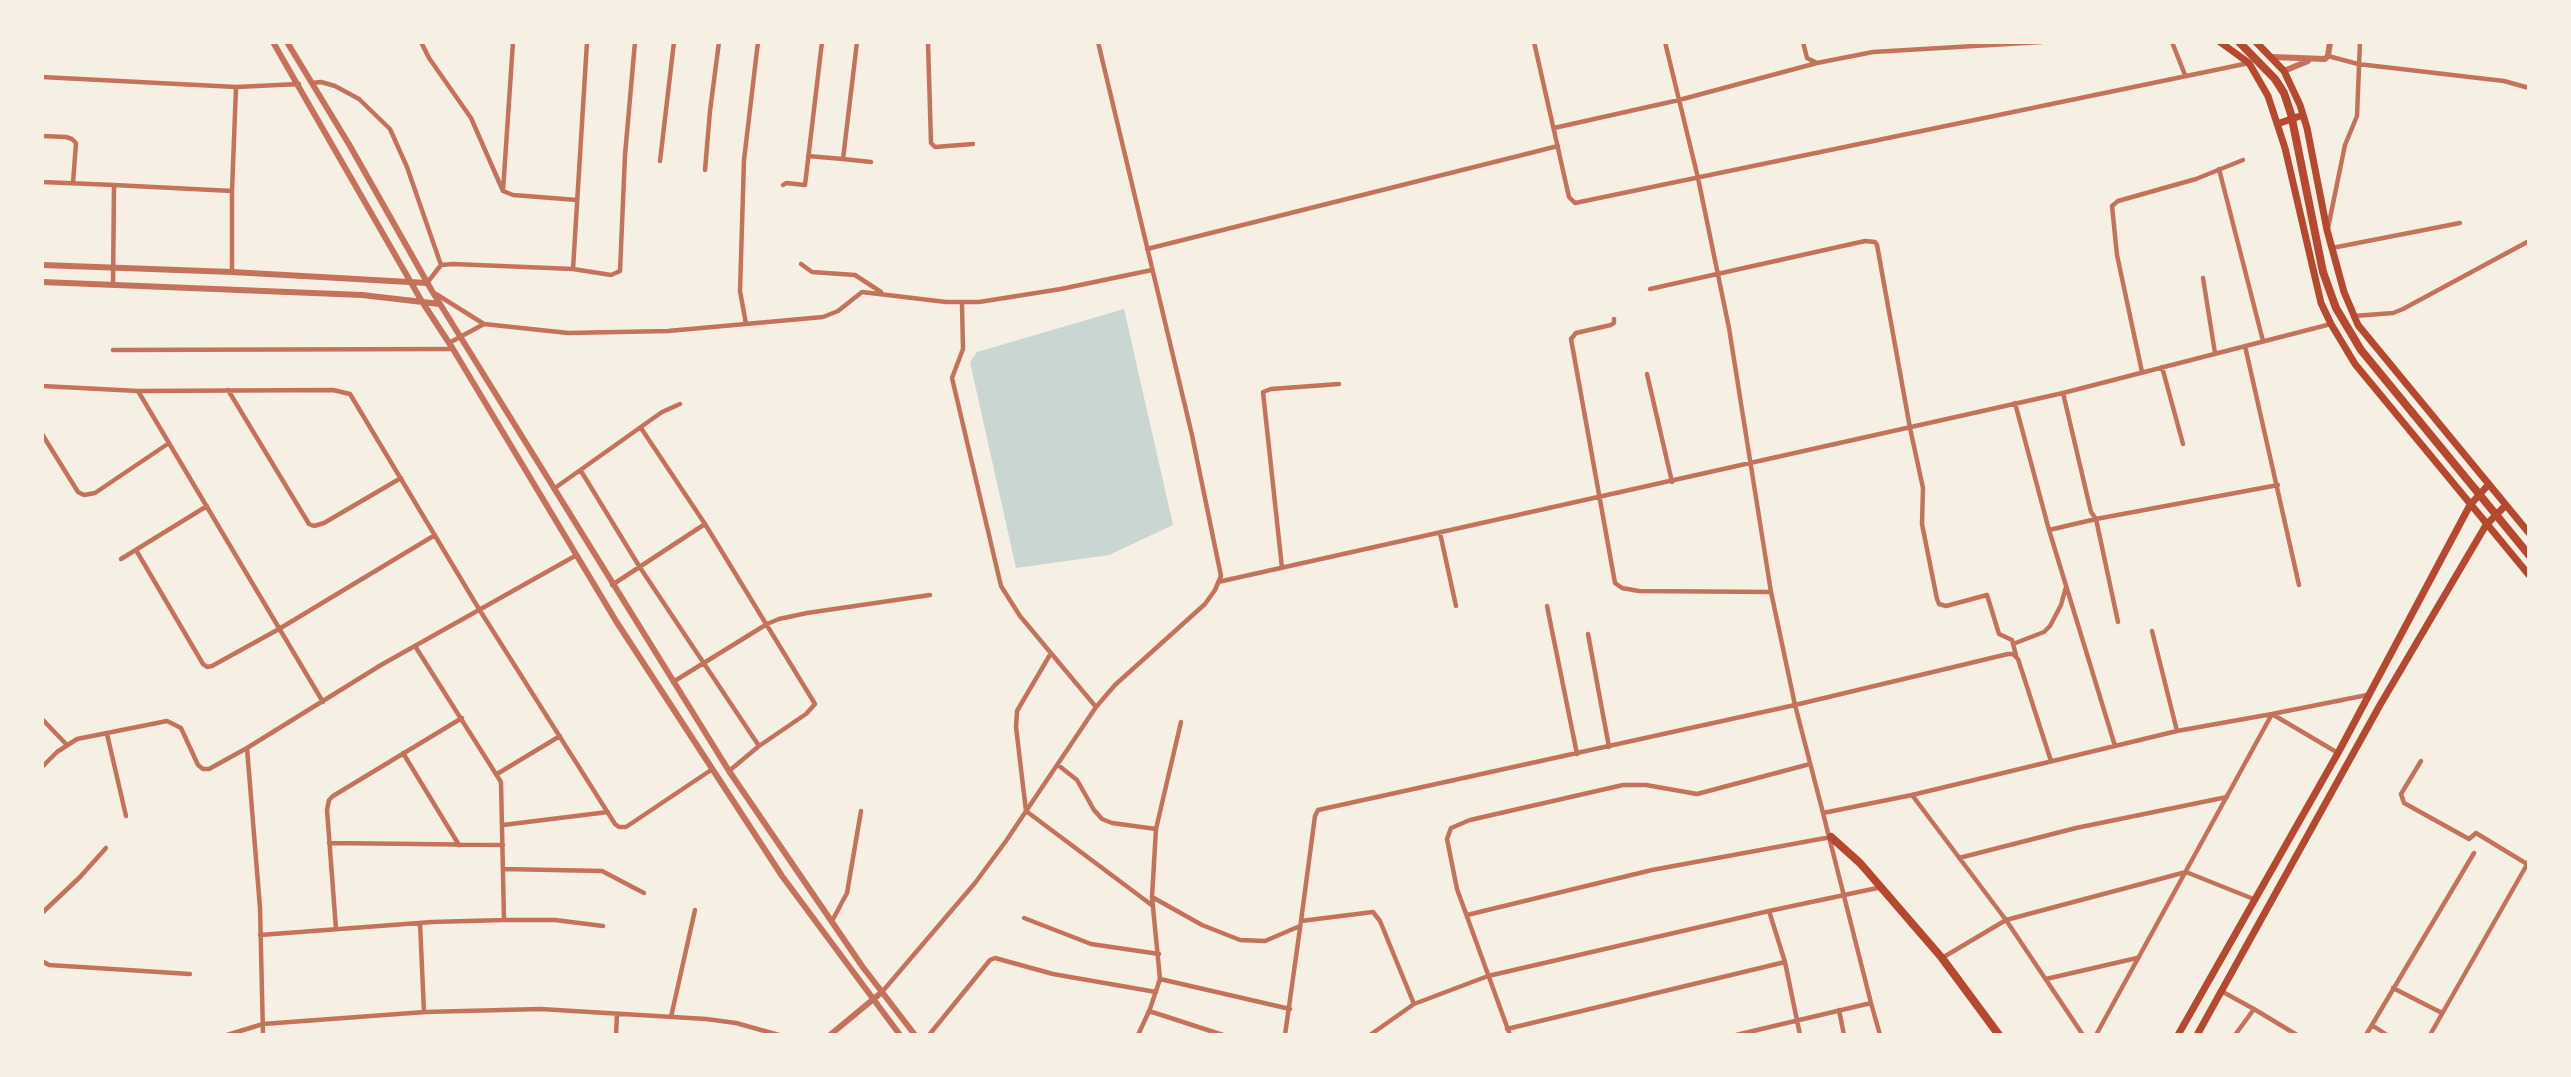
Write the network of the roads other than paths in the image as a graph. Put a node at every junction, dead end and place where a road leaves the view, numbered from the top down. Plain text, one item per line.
1 (273, 42) edge
2 (287, 42) edge
3 (421, 42) edge
4 (513, 42) edge
5 (587, 42) edge
6 (635, 42) edge
7 (674, 42) edge
8 (719, 42) edge
9 (758, 42) edge
10 (822, 42) edge
11 (857, 42) edge
12 (928, 42) edge
13 (1098, 42) edge
14 (1534, 42) edge
15 (1665, 42) edge
16 (1803, 42) edge
17 (2042, 42) edge
18 (2172, 42) edge
19 (2220, 42) edge
20 (2239, 42) edge
21 (2256, 42) edge
22 (2330, 42) edge
23 (2360, 42) edge
24 (2328, 56) junction
25 (2272, 57) junction
26 (2311, 59) junction
27 (1817, 63) junction
28 (2249, 63) junction
29 (2358, 64) junction
30 (2284, 71) junction
31 (2185, 75) junction
32 (42, 77) edge
33 (312, 83) junction
34 (299, 84) junction
35 (236, 87) junction
36 (2529, 88) edge
37 (1679, 100) junction
38 (2302, 115) junction
39 (2277, 124) junction
40 (1554, 128) junction
41 (42, 136) edge
42 (973, 144) dead end
43 (1557, 146) junction
44 (808, 156) junction
45 (843, 159) junction
46 (660, 160) dead end
47 (2243, 160) dead end
48 (871, 162) dead end
49 (2219, 169) junction
50 (705, 170) dead end
51 (1698, 178) junction
52 (42, 182) edge
53 (74, 183) junction
54 (114, 185) junction
55 (783, 185) dead end
56 (232, 191) junction
57 (503, 191) junction
58 (577, 200) junction
59 (2460, 223) dead end
60 (2327, 230) junction
61 (2529, 241) edge
62 (2332, 248) junction
63 (1147, 249) junction
64 (801, 264) dead end
65 (42, 265) edge
66 (441, 265) junction
67 (112, 269) junction
68 (573, 269) junction
69 (1152, 270) junction
70 (232, 272) junction
71 (1717, 275) junction
72 (2203, 278) dead end
73 (42, 282) edge
74 (410, 282) junction
75 (427, 283) junction
76 (112, 285) junction
77 (1650, 289) dead end
78 (432, 291) junction
79 (884, 294) junction
80 (421, 300) junction
81 (962, 303) junction
82 (440, 304) junction
83 (2354, 316) junction
84 (1614, 319) dead end
85 (484, 324) junction
86 (746, 324) junction
87 (2331, 324) junction
88 (460, 336) junction
89 (2263, 342) junction
90 (451, 346) junction
91 (2245, 346) junction
92 (113, 350) dead end
93 (2215, 354) junction
94 (2162, 367) junction
95 (2142, 372) junction
96 (1647, 374) dead end
97 (1339, 384) dead end
98 (42, 386) edge
99 (228, 390) junction
100 (138, 391) junction
101 (2063, 393) junction
102 (2014, 403) junction
103 (680, 404) dead end
104 (641, 428) junction
105 (1910, 428) junction
106 (42, 434) edge
107 (169, 443) junction
108 (2183, 444) dead end
109 (1750, 465) junction
110 (581, 471) junction
111 (401, 478) junction
112 (1672, 482) junction
113 (2489, 484) junction
114 (2278, 485) junction
115 (555, 488) junction
116 (1600, 498) junction
117 (2470, 505) junction
118 (2506, 505) junction
119 (207, 506) junction
120 (2096, 519) junction
121 (705, 524) junction
122 (2486, 525) junction
123 (2049, 530) junction
124 (1440, 533) junction
125 (2529, 533) edge
126 (435, 535) junction
127 (136, 550) junction
128 (2529, 555) edge
129 (575, 556) junction
130 (121, 559) dead end
131 (639, 566) junction
132 (1282, 568) junction
133 (2529, 575) edge
134 (1218, 582) junction
135 (612, 585) junction
136 (2299, 585) dead end
137 (2066, 587) junction
138 (1770, 592) junction
139 (930, 595) dead end
140 (1456, 606) dead end
141 (1547, 606) dead end
142 (479, 609) junction
143 (2118, 622) dead end
144 (767, 624) junction
145 (279, 629) junction
146 (2152, 631) dead end
147 (1588, 634) dead end
148 (2013, 644) junction
149 (415, 646) junction
150 (1051, 653) junction
151 (2016, 656) junction
152 (704, 662) junction
153 (673, 682) junction
154 (2367, 695) junction
155 (322, 702) junction
156 (1795, 705) junction
157 (1096, 707) junction
158 (2272, 714) junction
159 (462, 718) junction
160 (42, 719) edge
161 (1181, 722) dead end
162 (2176, 731) junction
163 (107, 734) junction
164 (560, 736) junction
165 (67, 745) junction
166 (759, 746) junction
167 (2115, 746) junction
168 (1609, 747) junction
169 (247, 748) junction
170 (403, 753) junction
171 (2337, 753) junction
172 (1577, 754) junction
173 (2051, 761) junction
174 (2421, 761) dead end
175 (1810, 764) junction
176 (1058, 765) junction
177 (42, 767) edge
178 (711, 770) junction
179 (729, 771) junction
180 (497, 774) junction
181 (1911, 795) junction
182 (2227, 796) junction
183 (1026, 811) junction
184 (608, 812) junction
185 (861, 812) dead end
186 (1823, 813) junction
187 (126, 816) dead end
188 (503, 825) junction
189 (1156, 829) junction
190 (1831, 837) junction
191 (329, 843) junction
192 (459, 845) junction
193 (503, 845) junction
194 (106, 848) dead end
195 (2474, 853) dead end
196 (1959, 858) junction
197 (2528, 862) edge
198 (503, 869) junction
199 (2186, 872) junction
200 (1882, 887) junction
201 (644, 893) dead end
202 (1844, 896) junction
203 (1152, 897) junction
204 (2256, 900) junction
205 (1153, 906) junction
206 (695, 910) dead end
207 (1769, 911) junction
208 (42, 913) edge
209 (1467, 915) junction
210 (1024, 918) dead end
211 (504, 920) junction
212 (2006, 920) junction
213 (832, 921) junction
214 (420, 923) junction
215 (1300, 923) junction
216 (603, 926) dead end
217 (336, 929) junction
218 (260, 935) junction
219 (1159, 954) junction
220 (1942, 957) junction
221 (2137, 958) junction
222 (42, 961) edge
223 (1785, 962) junction
224 (190, 974) dead end
225 (1488, 976) junction
226 (1160, 979) junction
227 (2046, 980) junction
228 (2393, 988) junction
229 (2221, 991) junction
230 (882, 992) junction
231 (1156, 992) junction
232 (873, 999) junction
233 (1871, 1003) junction
234 (1414, 1004) junction
235 (1290, 1009) junction
236 (2254, 1009) junction
237 (1839, 1010) junction
238 (1149, 1011) junction
239 (424, 1012) junction
240 (2442, 1013) junction
241 (618, 1014) junction
242 (671, 1017) junction
243 (1796, 1021) junction
244 (263, 1024) junction
245 (2372, 1025) junction
246 (1508, 1032) edge
247 (227, 1035) edge
248 (263, 1035) edge
249 (616, 1035) edge
250 (779, 1035) edge
251 (830, 1035) edge
252 (900, 1035) edge
253 (915, 1035) edge
254 (928, 1035) edge
255 (1138, 1035) edge
256 (1223, 1035) edge
257 (1285, 1035) edge
258 (1370, 1035) edge
259 (1736, 1035) edge
260 (1800, 1035) edge
261 (1844, 1035) edge
262 (1880, 1035) edge
263 (2000, 1035) edge
264 (2083, 1035) edge
265 (2096, 1035) edge
266 (2178, 1035) edge
267 (2197, 1035) edge
268 (2235, 1035) edge
269 (2297, 1035) edge
270 (2366, 1035) edge
271 (2387, 1035) edge
272 (2430, 1035) edge

1 - 34 street
2 - 33 street
3 - 57 street
4 - 57 street
5 - 58 street
6 - 68 street
7 - 46 street
8 - 50 street
9 - 86 street
10 - 44 street
11 - 45 street
12 - 42 street
13 - 63 street
14 - 40 street
15 - 37 street
16 - 27 street
17 - 27 street
18 - 31 street
19 - 28 main road
20 - 128 highway
21 - 25 main road
22 - 24 street
23 - 29 street
24 - 26 street
24 - 29 street
25 - 26 street
25 - 30 main road
26 - 30 street
27 - 37 street
28 - 31 street
28 - 39 main road
29 - 36 street
29 - 60 street
30 - 38 main road
31 - 51 street
32 - 35 street
33 - 66 street
33 - 75 street
34 - 35 street
34 - 74 street
35 - 56 street
37 - 40 street
37 - 51 street
38 - 39 main road
38 - 60 main road
39 - 87 main road
40 - 43 street
41 - 53 street
43 - 51 street
43 - 63 street
44 - 45 street
44 - 55 street
45 - 48 street
47 - 49 street
49 - 89 street
49 - 95 street
51 - 71 street
52 - 53 street
53 - 54 street
54 - 56 street
54 - 67 street
56 - 70 street
57 - 58 street
58 - 68 street
59 - 62 street
60 - 62 main road
61 - 83 street
62 - 83 main road
63 - 69 street
64 - 79 street
65 - 67 street
66 - 68 street
66 - 75 street
67 - 70 street
67 - 76 street
69 - 81 street
69 - 134 street
70 - 74 street
71 - 77 street
71 - 105 street
71 - 109 street
72 - 93 street
73 - 76 street
74 - 75 street
74 - 80 street
75 - 78 street
76 - 80 street
78 - 82 street
78 - 85 street
79 - 81 street
79 - 86 street
80 - 82 street
80 - 90 street
81 - 150 street
82 - 88 street
83 - 113 main road
84 - 116 street
85 - 86 street
85 - 88 street
87 - 89 street
87 - 117 main road
88 - 90 street
88 - 115 street
89 - 91 street
90 - 92 street
90 - 129 street
91 - 93 street
91 - 114 street
93 - 94 street
94 - 95 street
94 - 108 street
95 - 101 street
96 - 112 street
97 - 132 street
98 - 100 street
99 - 100 street
99 - 111 street
99 - 111 street
100 - 107 street
101 - 102 street
101 - 120 street
102 - 105 street
102 - 123 street
103 - 104 street
104 - 110 street
104 - 121 street
105 - 109 street
105 - 148 street
106 - 107 street
107 - 119 street
109 - 112 street
109 - 138 street
110 - 115 street
110 - 131 street
111 - 126 street
112 - 116 street
113 - 117 main road
113 - 118 main road
114 - 120 street
114 - 136 street
115 - 135 street
116 - 124 street
116 - 138 street
117 - 122 main road
117 - 154 main road
118 - 122 main road
118 - 125 main road
119 - 127 street
119 - 145 street
120 - 123 street
120 - 143 street
121 - 131 street
121 - 144 street
122 - 133 main road
122 - 229 main road
123 - 137 street
124 - 132 street
124 - 140 street
126 - 142 street
126 - 145 street
127 - 130 street
127 - 145 street
129 - 142 street
129 - 178 street
131 - 135 street
131 - 152 street
132 - 134 street
134 - 157 street
135 - 153 street
137 - 148 street
137 - 167 street
138 - 156 street
139 - 144 street
141 - 172 street
142 - 149 street
142 - 164 street
144 - 152 street
144 - 166 street
145 - 155 street
146 - 162 street
147 - 168 street
148 - 151 street
149 - 155 street
149 - 159 street
150 - 157 street
150 - 183 street
151 - 156 street
151 - 173 street
152 - 153 street
152 - 166 street
153 - 179 street
154 - 158 street
154 - 171 main road
155 - 169 street
156 - 168 street
156 - 175 street
157 - 176 street
158 - 162 street
158 - 171 street
158 - 182 street
159 - 170 street
159 - 180 street
160 - 165 street
161 - 189 street
162 - 167 street
163 - 165 street
163 - 169 street
163 - 187 street
164 - 180 street
164 - 184 street
165 - 177 street
166 - 179 street
167 - 173 street
168 - 172 street
169 - 218 street
170 - 191 street
170 - 192 street
171 - 204 main road
172 - 215 street
173 - 181 street
174 - 197 street
175 - 186 street
175 - 209 street
176 - 183 street
176 - 189 street
178 - 184 street
178 - 232 street
179 - 213 street
180 - 188 street
181 - 186 street
181 - 196 street
182 - 196 street
182 - 199 street
183 - 205 street
183 - 230 street
184 - 188 street
185 - 213 street
186 - 190 street
188 - 193 street
189 - 203 street
190 - 200 main road
190 - 202 street
190 - 209 street
191 - 192 street
191 - 217 street
192 - 193 street
193 - 198 street
194 - 208 street
195 - 228 street
196 - 212 street
197 - 240 street
198 - 201 street
198 - 211 street
199 - 204 street
199 - 212 street
199 - 221 street
200 - 202 street
200 - 220 main road
202 - 207 street
202 - 233 street
203 - 205 street
203 - 215 street
204 - 266 main road
205 - 219 street
206 - 242 street
207 - 223 street
207 - 225 street
209 - 225 street
210 - 219 street
211 - 214 street
211 - 216 street
212 - 220 street
212 - 227 street
213 - 230 street
214 - 217 street
214 - 239 street
215 - 234 street
215 - 235 street
217 - 218 street
218 - 244 street
219 - 226 street
220 - 263 main road
221 - 227 street
221 - 265 street
222 - 224 street
223 - 243 street
223 - 246 street
225 - 234 street
225 - 246 street
226 - 231 street
226 - 235 street
227 - 264 street
228 - 240 street
228 - 245 street
229 - 236 street
229 - 267 main road
230 - 232 street
230 - 253 street
231 - 238 street
231 - 254 street
232 - 251 street
232 - 252 street
233 - 237 street
233 - 262 street
234 - 258 street
235 - 257 street
236 - 268 street
236 - 269 street
237 - 243 street
237 - 261 street
238 - 255 street
238 - 256 street
239 - 241 street
239 - 244 street
240 - 272 street
241 - 242 street
241 - 249 street
242 - 250 street
243 - 259 street
243 - 260 street
244 - 247 street
244 - 248 street
245 - 270 street
245 - 271 street

